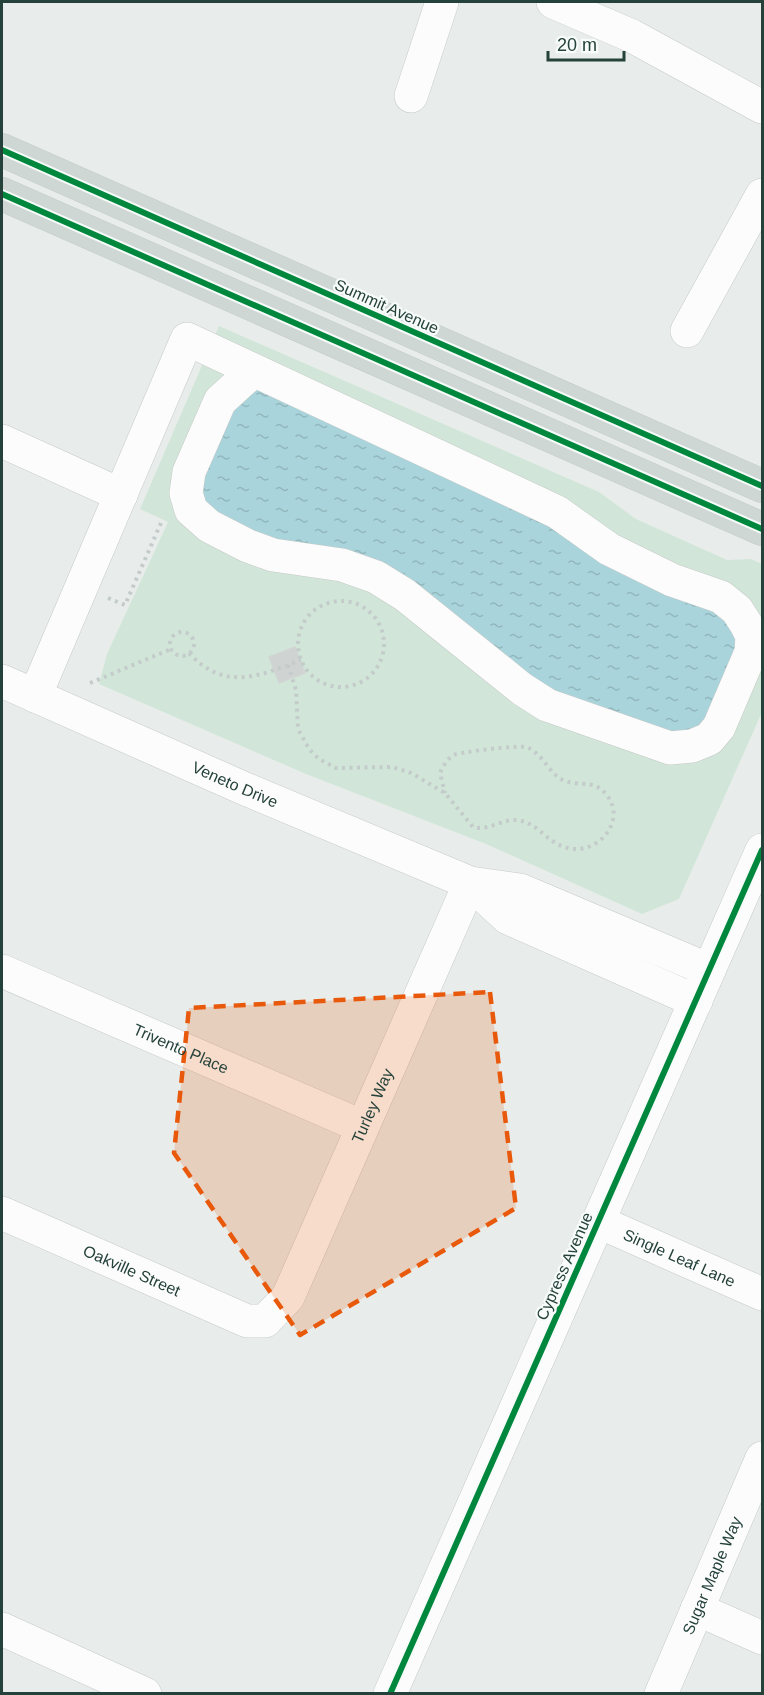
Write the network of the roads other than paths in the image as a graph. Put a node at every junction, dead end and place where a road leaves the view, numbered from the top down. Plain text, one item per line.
1 (442, 2) edge
2 (553, 2) edge
3 (411, 96) dead end
4 (762, 107) edge
5 (2, 150) edge
6 (2, 194) edge
7 (762, 195) edge
8 (687, 331) dead end
9 (253, 371) junction
10 (2, 441) edge
11 (762, 486) edge
12 (121, 495) junction
13 (762, 529) edge
14 (2, 681) edge
15 (35, 696) junction
16 (762, 850) edge
17 (470, 883) junction
18 (709, 970) junction
19 (2, 971) edge
20 (696, 1000) junction
21 (361, 1126) junction
22 (2, 1213) edge
23 (599, 1222) junction
24 (762, 1293) edge
25 (265, 1321) joint
26 (762, 1458) edge
27 (697, 1609) junction
28 (2, 1629) edge
29 (762, 1638) edge
30 (145, 1694) edge
31 (390, 1694) edge
32 (661, 1694) edge

1 - 3 street
2 - 4 street
5 - 11 main road, Summit Avenue
6 - 13 main road
7 - 8 street
9 - 9 street
9 - 12 street
10 - 12 street
12 - 15 street
14 - 15 street, Veneto Drive
15 - 17 street, Veneto Drive
16 - 18 street, Cypress Avenue
17 - 18 street, Veneto Drive
17 - 20 street, Veneto Drive
17 - 21 street, Turley Way
18 - 20 street, Cypress Avenue
19 - 21 street, Trivento Place
20 - 23 street, Cypress Avenue
21 - 25 street, Turley Way
22 - 25 street, Oakville Street
23 - 24 street, Single Leaf Lane
23 - 31 street, Cypress Avenue
26 - 27 street, Sugar Maple Way
27 - 29 street
27 - 32 street, Sugar Maple Way
28 - 30 street

